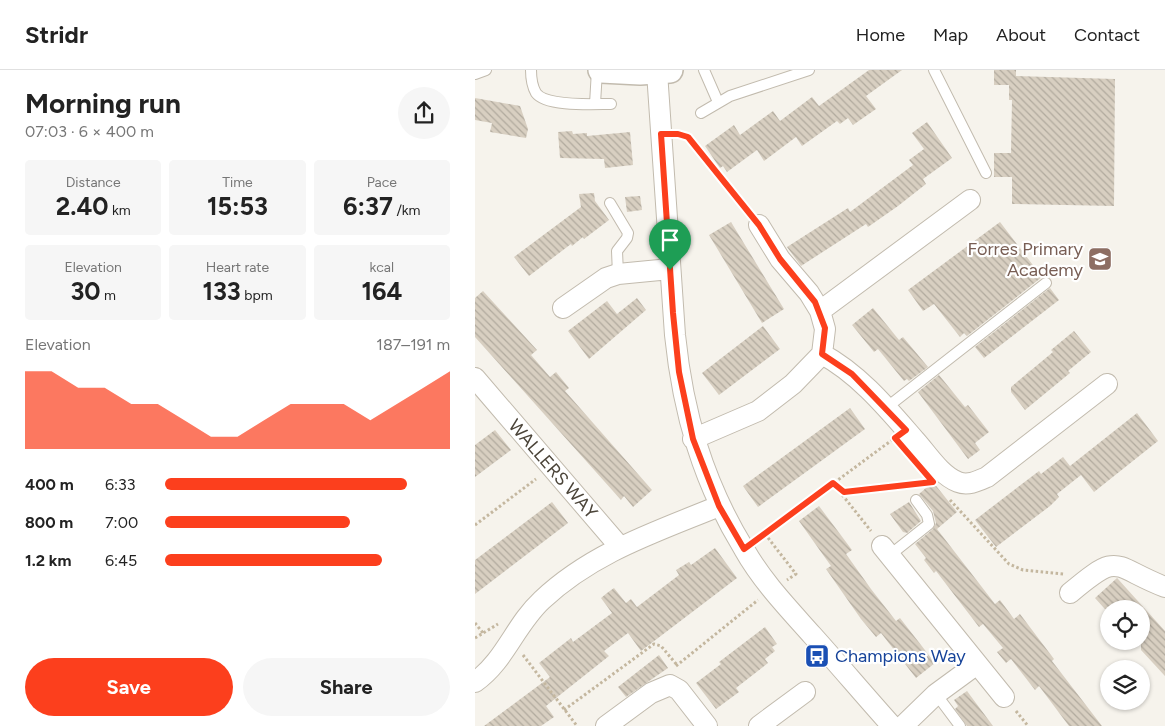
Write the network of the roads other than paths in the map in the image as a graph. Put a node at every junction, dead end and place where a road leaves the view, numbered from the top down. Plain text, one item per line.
1 (486, 70) edge
2 (531, 70) edge
3 (597, 70) edge
4 (601, 70) edge
5 (704, 70) edge
6 (935, 70) edge
7 (664, 71) edge
8 (805, 71) edge
9 (475, 74) edge
10 (718, 102) junction
11 (595, 104) junction
12 (611, 104) dead end
13 (701, 113) dead end
14 (986, 173) dead end
15 (970, 200) dead end
16 (610, 203) dead end
17 (759, 225) road end
18 (670, 270) junction
19 (618, 274) junction
20 (1046, 283) dead end
21 (563, 308) dead end
22 (820, 311) junction
23 (822, 354) junction
24 (1107, 384) dead end
25 (478, 389) edge
26 (887, 408) junction
27 (693, 439) junction
28 (916, 500) dead end
29 (719, 506) junction
30 (620, 547) junction
31 (886, 550) joint
32 (1165, 588) edge
33 (1070, 593) dead end
34 (977, 664) junction
35 (475, 682) edge
36 (805, 692) dead end
37 (936, 694) junction
38 (1004, 697) dead end
39 (606, 726) edge
40 (707, 726) edge
41 (759, 726) edge
42 (892, 726) edge
43 (903, 726) edge
44 (960, 726) edge

1 - 9 lane
2 - 11 lane
3 - 11 lane
4 - 7 street
5 - 10 lane
6 - 14 lane
7 - 18 street
8 - 10 lane
10 - 13 lane
11 - 12 lane
15 - 22 street
16 - 19 lane
17 - 22 street
18 - 19 street
18 - 27 street
19 - 21 street
20 - 26 lane
22 - 23 street
23 - 26 street
23 - 27 street
24 - 26 street
25 - 30 street, WALLERS WAY
27 - 29 street
28 - 31 lane
29 - 30 street
29 - 42 street
30 - 35 street
31 - 34 street
32 - 33 street
34 - 37 street
34 - 38 street
36 - 41 street
37 - 43 street
37 - 44 lane
39 - 40 street

